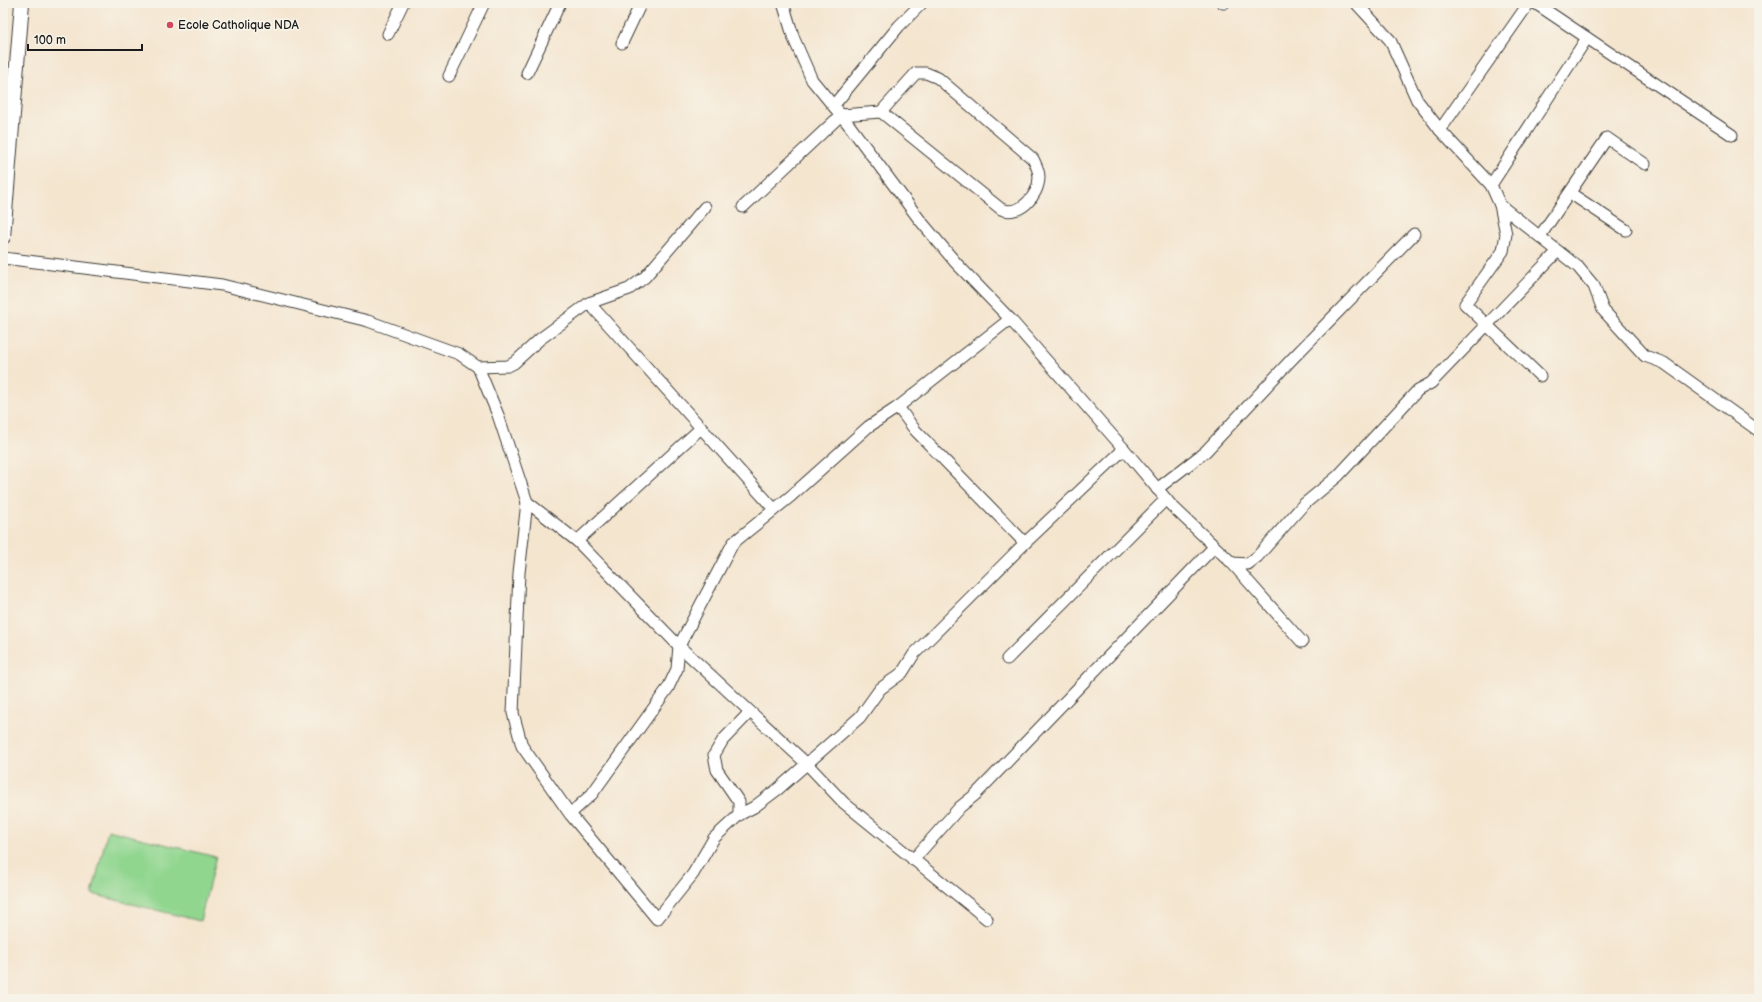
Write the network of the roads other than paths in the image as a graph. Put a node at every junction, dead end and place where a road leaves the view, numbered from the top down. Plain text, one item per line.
1 (22, 3) edge
2 (403, 3) edge
3 (484, 3) edge
4 (560, 3) edge
5 (640, 3) edge
6 (783, 3) edge
7 (922, 3) edge
8 (1356, 3) edge
9 (1529, 3) edge
10 (1535, 3) edge
11 (388, 34) dead end
12 (1587, 38) junction
13 (622, 43) dead end
14 (527, 73) dead end
15 (449, 76) dead end
16 (834, 105) junction
17 (881, 112) junction
18 (841, 115) junction
19 (8, 125) edge
20 (1440, 130) junction
21 (1732, 135) dead end
22 (1645, 164) dead end
23 (1491, 185) junction
24 (1570, 193) junction
25 (1500, 205) junction
26 (705, 207) dead end
27 (743, 207) dead end
28 (1626, 230) dead end
29 (1414, 234) dead end
30 (1540, 236) junction
31 (3, 237) edge
32 (1557, 252) junction
33 (3, 258) edge
34 (589, 303) junction
35 (1010, 319) junction
36 (1487, 325) junction
37 (478, 367) junction
38 (1540, 376) dead end
39 (898, 407) junction
40 (701, 428) junction
41 (1759, 430) edge
42 (1124, 449) junction
43 (1157, 489) junction
44 (1166, 499) junction
45 (527, 502) junction
46 (774, 509) junction
47 (577, 541) junction
48 (1025, 543) junction
49 (1214, 547) junction
50 (1232, 563) junction
51 (1302, 642) dead end
52 (679, 646) junction
53 (1007, 659) dead end
54 (750, 712) junction
55 (807, 764) junction
56 (570, 814) junction
57 (739, 815) junction
58 (913, 860) junction
59 (987, 919) dead end

1 - 19 main road
2 - 11 street
3 - 15 street
4 - 14 street
5 - 13 street
6 - 16 street
7 - 16 street
8 - 20 street
9 - 20 street
10 - 12 street
12 - 21 street
12 - 23 street
16 - 18 street
17 - 17 street
17 - 18 street
18 - 27 street
18 - 35 street
19 - 31 main road
20 - 23 street
22 - 24 street
23 - 25 street
24 - 28 street
24 - 30 street
25 - 30 street
25 - 36 street
26 - 34 street
29 - 43 street
30 - 32 street
32 - 36 street
32 - 41 street
33 - 37 street
34 - 37 street
34 - 40 street
35 - 39 street
35 - 42 street
36 - 38 street
36 - 50 street
37 - 45 street
39 - 46 street
39 - 48 street
40 - 46 street
40 - 47 street
42 - 43 street
42 - 48 street
43 - 44 street
44 - 49 street
44 - 53 street
45 - 47 street
45 - 56 street
46 - 52 street
47 - 52 street
48 - 55 street
49 - 50 street
49 - 58 street
50 - 51 street
52 - 54 street
52 - 56 street
54 - 55 street
54 - 57 street
55 - 57 street
55 - 58 street
56 - 57 street
58 - 59 street

